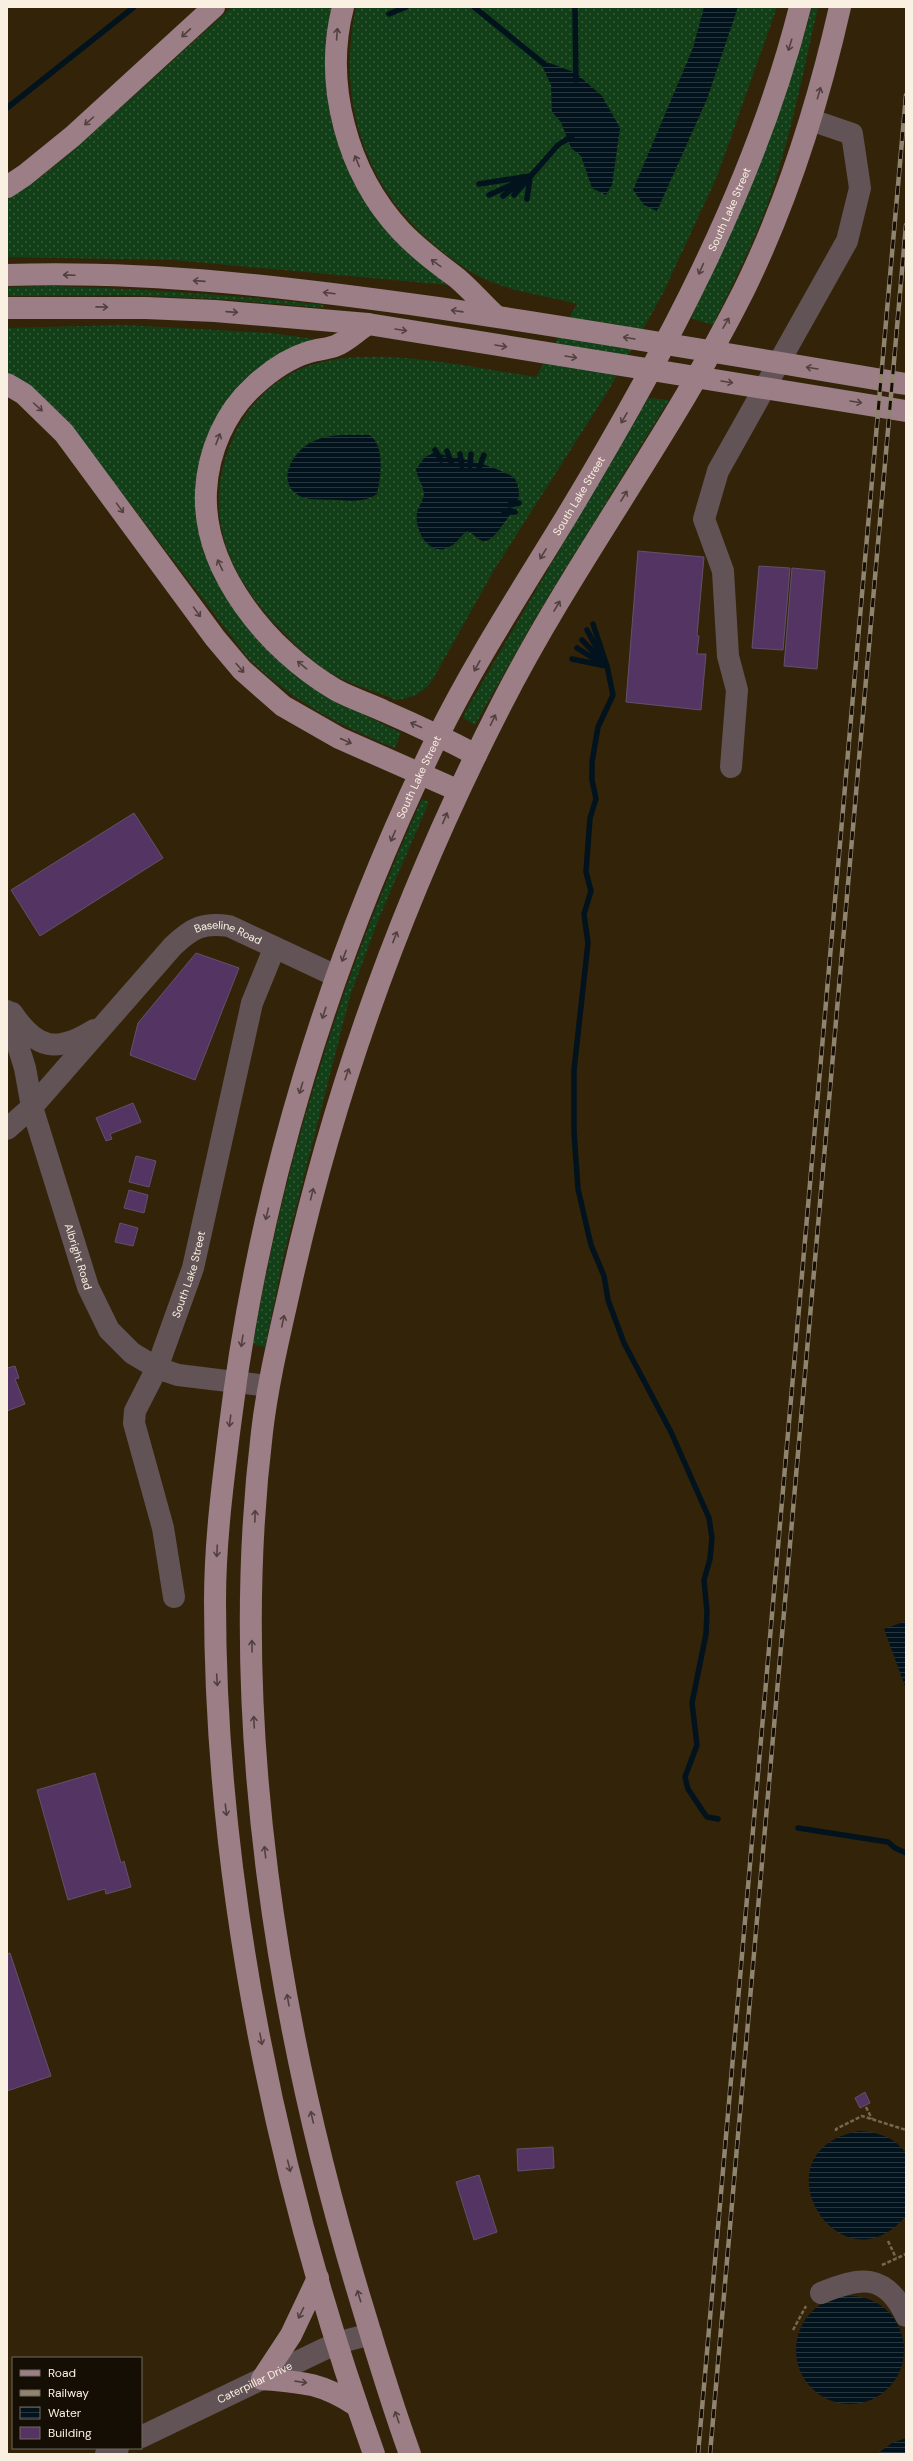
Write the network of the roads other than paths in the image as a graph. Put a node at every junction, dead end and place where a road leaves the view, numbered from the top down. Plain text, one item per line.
1 (214, 7) edge
2 (343, 7) edge
3 (800, 7) edge
4 (840, 7) edge
5 (811, 120) junction
6 (7, 187) edge
7 (7, 275) edge
8 (7, 308) edge
9 (496, 316) junction
10 (368, 324) junction
11 (7, 384) edge
12 (906, 384) edge
13 (906, 410) edge
14 (438, 735) junction
15 (476, 755) junction
16 (731, 767) dead end
17 (420, 775) junction
18 (457, 790) junction
19 (274, 948) junction
20 (336, 976) junction
21 (7, 1006) edge
22 (7, 1011) edge
23 (106, 1023) junction
24 (32, 1108) junction
25 (7, 1128) edge
26 (158, 1368) junction
27 (235, 1382) junction
28 (268, 1386) junction
29 (174, 1598) dead end
30 (318, 2278) junction
31 (821, 2293) road end
32 (906, 2316) edge
33 (371, 2334) junction
34 (337, 2343) junction
35 (262, 2379) junction
36 (357, 2406) junction
37 (142, 2437) edge
38 (116, 2449) edge
39 (106, 2454) edge
40 (374, 2454) edge
41 (410, 2454) edge

1 -> 6 main road
9 -> 2 main road
3 -> 14 main road, South Lake Street
5 -> 4 main road
15 -> 5 main road
5 - 16 street
9 -> 7 main road
8 -> 10 main road
12 -> 9 main road
10 -> 13 main road
14 -> 10 main road
11 -> 17 main road
14 - 15 main road
14 - 17 main road, South Lake Street
15 - 18 main road
17 - 18 main road
17 -> 20 main road, South Lake Street
28 -> 18 main road
19 - 20 street, Baseline Road
19 - 23 street, Baseline Road
19 - 26 street, South Lake Street
20 -> 27 main road, South Lake Street
21 - 23 street, Baseline Road
22 - 24 street, Albright Road
23 - 24 street, Baseline Road
24 - 25 street, Baseline Road
24 - 26 street, Albright Road
26 - 27 street, Albright Road
26 - 29 street, South Lake Street
27 - 28 street, Albright Road
27 -> 30 main road, South Lake Street
33 -> 28 main road
30 - 34 main road, South Lake Street
30 -> 35 main road
31 - 32 street
33 - 34 street, Caterpillar Drive
41 -> 33 main road
34 - 35 street, Caterpillar Drive
34 - 36 main road, South Lake Street
35 -> 36 main road
35 - 37 street, Caterpillar Drive
36 - 40 main road, South Lake Street
38 - 39 street

